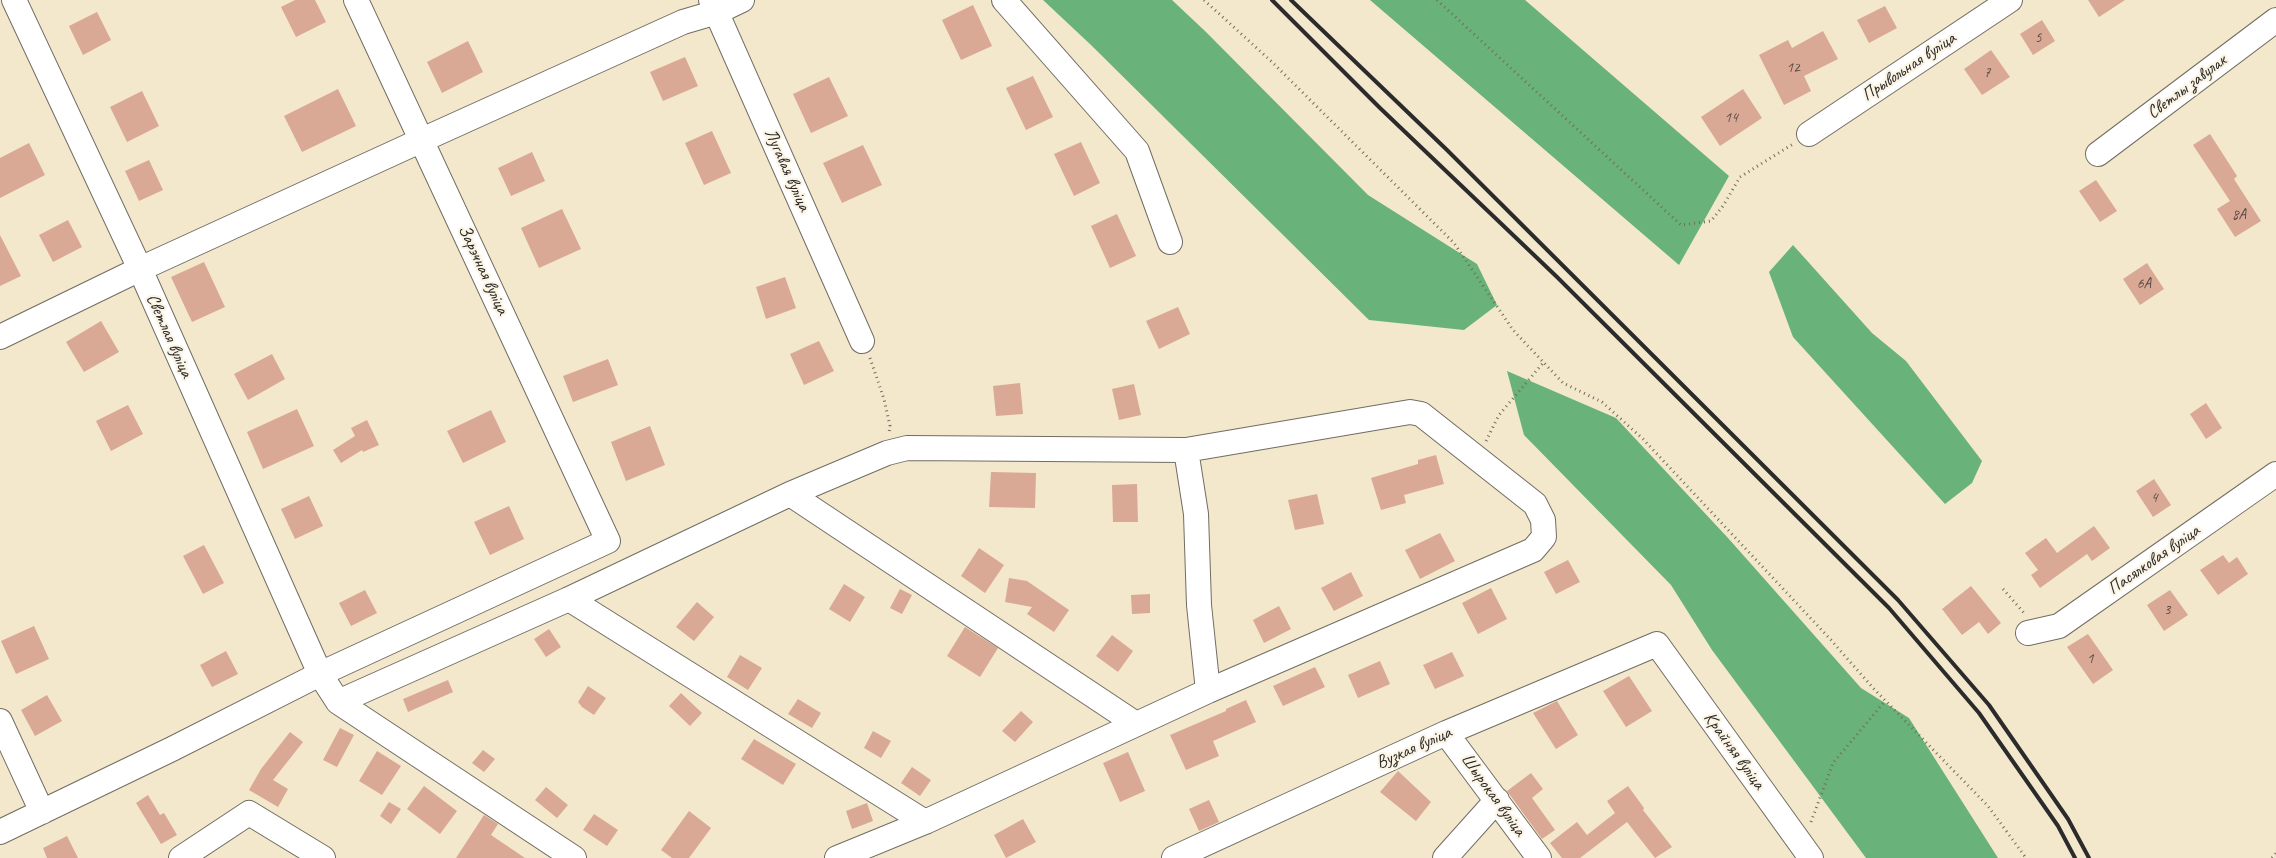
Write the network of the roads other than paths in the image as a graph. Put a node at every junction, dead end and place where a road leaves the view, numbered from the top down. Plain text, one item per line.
1 (14, 0) edge
2 (356, 0) edge
3 (742, 0) edge
4 (1004, 0) edge
5 (2010, 0) edge
6 (714, 6) edge
7 (2276, 20) edge
8 (1809, 134) road end
9 (422, 140) junction
10 (2098, 154) dead end
11 (1170, 242) dead end
12 (140, 269) junction
13 (0, 337) edge
14 (862, 341) road end
15 (1186, 450) junction
16 (2276, 474) edge
17 (790, 494) junction
18 (569, 599) junction
19 (2033, 632) road end
20 (1657, 644) joint
21 (320, 674) junction
22 (1208, 691) junction
23 (338, 702) junction
24 (0, 721) edge
25 (1136, 724) junction
26 (1446, 733) junction
27 (1497, 800) junction
28 (42, 812) junction
29 (925, 822) junction
30 (0, 832) edge
31 (1808, 855) edge
32 (181, 858) edge
33 (323, 858) edge
34 (574, 858) edge
35 (836, 858) edge
36 (1174, 858) edge
37 (1446, 858) edge
38 (1539, 858) edge

1 - 12 street, Светлая вуліца
2 - 9 street, Зарэчная вуліца
3 - 6 street
4 - 11 street
5 - 8 street, Прывольная вуліца
6 - 9 street
6 - 14 street, Лугавая вуліца
7 - 10 street, Светлы завулак
9 - 12 street
9 - 21 street, Зарэчная вуліца
12 - 13 street
12 - 21 street, Светлая вуліца
15 - 17 street
15 - 22 street
15 - 22 street
16 - 19 street, Пасялковая вуліца
17 - 18 street
17 - 25 street
18 - 23 street
18 - 29 street
20 - 26 street, Вузкая вуліца
20 - 31 street, Крайняя вуліца
21 - 23 street, Светлая вуліца
21 - 28 street
22 - 25 street
23 - 34 street
24 - 28 street
25 - 29 street
26 - 27 street, Шырокая вуліца
26 - 36 street, Вузкая вуліца
27 - 37 street
27 - 38 street, Шырокая вуліца
28 - 30 street
29 - 35 street
32 - 33 street

